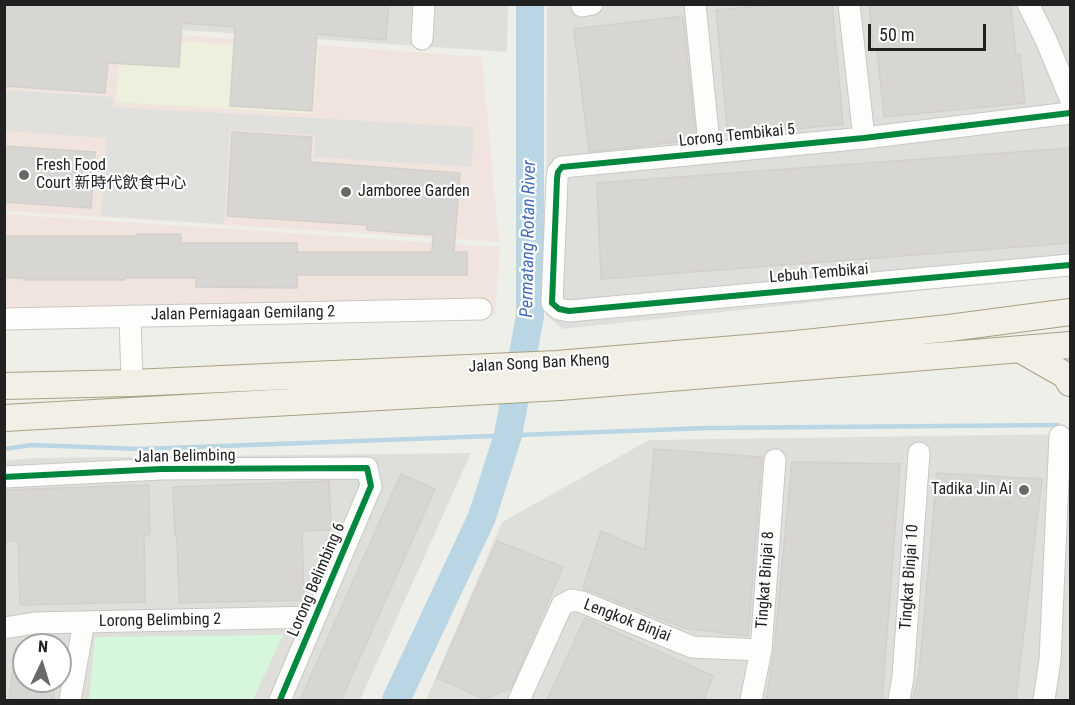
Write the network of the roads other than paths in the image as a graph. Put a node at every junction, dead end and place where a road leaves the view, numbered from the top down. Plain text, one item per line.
1 (424, 4) edge
2 (695, 4) edge
3 (849, 4) edge
4 (1028, 4) edge
5 (422, 39) dead end
6 (1071, 98) edge
7 (1071, 113) edge
8 (864, 138) junction
9 (710, 153) junction
10 (1071, 265) edge
11 (481, 309) dead end
12 (569, 311) joint
13 (1071, 312) edge
14 (130, 316) junction
15 (4, 319) edge
16 (1071, 345) edge
17 (1021, 350) junction
18 (559, 376) junction
19 (494, 379) junction
20 (1071, 383) edge
21 (132, 384) junction
22 (4, 386) edge
23 (4, 418) edge
24 (1060, 436) dead end
25 (919, 453) dead end
26 (775, 460) dead end
27 (367, 468) joint
28 (4, 477) edge
29 (1063, 525) edge
30 (315, 617) junction
31 (84, 622) junction
32 (4, 628) edge
33 (761, 650) junction
34 (70, 700) edge
35 (280, 700) edge
36 (519, 700) edge
37 (751, 700) edge
38 (899, 700) edge
39 (1044, 700) edge

1 - 5 street
2 - 9 street
3 - 8 street
4 - 6 street
7 - 8 street, Lorong Tembikai 5
8 - 9 street, Lorong Tembikai 5
9 - 12 street, Lorong Tembikai 5
10 - 12 street, Lebuh Tembikai
11 - 14 street, Jalan Perniagaan Gemilang 2
13 - 18 main road, Jalan Song Ban Kheng
14 - 15 street, Jalan Perniagaan Gemilang 2
14 - 21 street
16 - 17 main road, Jalan Song Ban Kheng
17 - 18 main road, Jalan Song Ban Kheng
17 - 20 main road
18 - 19 main road, Jalan Song Ban Kheng
19 - 21 main road, Jalan Song Ban Kheng
19 - 23 main road, Jalan Song Ban Kheng
21 - 22 main road, Jalan Song Ban Kheng
24 - 29 street
25 - 38 street, Tingkat Binjai 10
26 - 33 street, Tingkat Binjai 8
27 - 28 street, Jalan Belimbing
27 - 30 street, Lorong Belimbing 6
29 - 39 street
30 - 31 street, Lorong Belimbing 2
30 - 35 street, Lorong Belimbing 6
31 - 32 street, Lorong Belimbing 2
31 - 34 street
33 - 36 street, Lengkok Binjai
33 - 37 street, Tingkat Binjai 8

